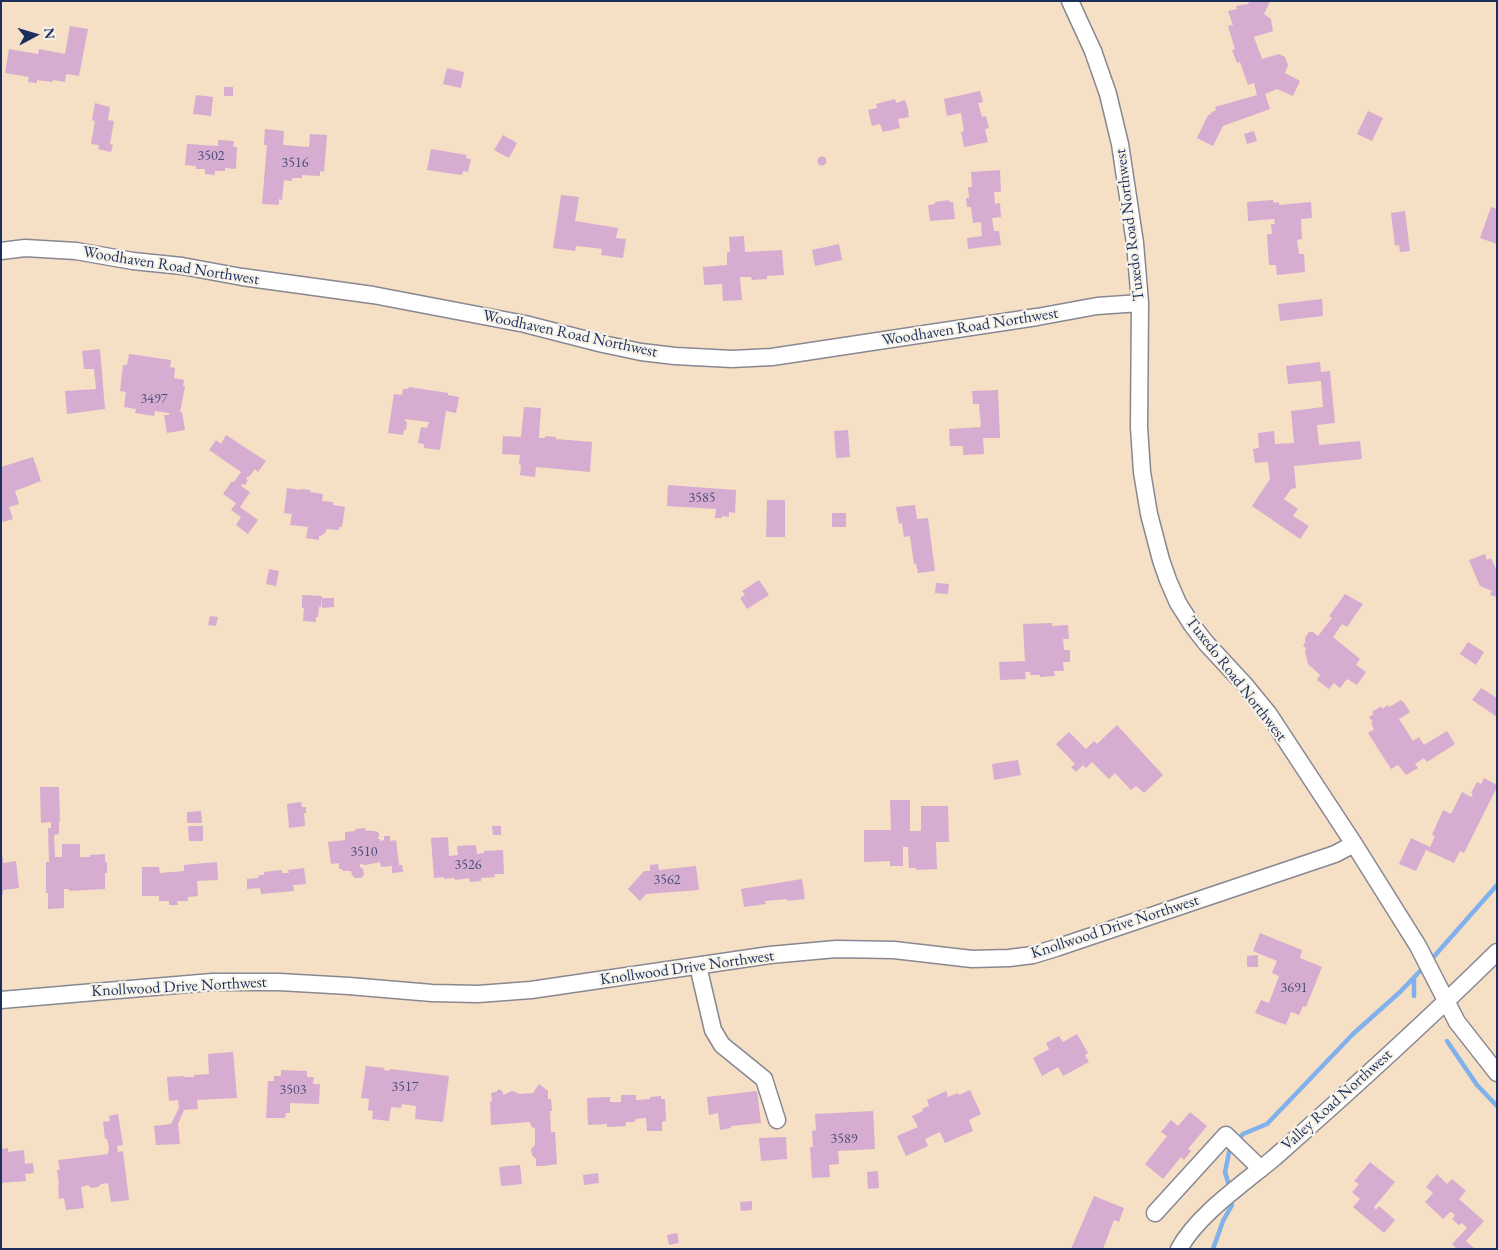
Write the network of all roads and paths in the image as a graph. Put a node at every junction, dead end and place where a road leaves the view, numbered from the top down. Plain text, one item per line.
1 (1070, 1) edge
2 (1, 251) edge
3 (1140, 304) junction
4 (1354, 844) junction
5 (1497, 952) edge
6 (698, 966) junction
7 (1, 1000) edge
8 (1446, 1002) junction
9 (1497, 1072) edge
10 (777, 1120) dead end
11 (1261, 1169) junction
12 (1155, 1213) dead end
13 (1179, 1249) edge

1 - 3 street, Tuxedo Road Northwest
2 - 3 street, Woodhaven Road Northwest
3 - 4 street, Tuxedo Road Northwest
4 - 6 street, Knollwood Drive Northwest
4 - 8 street, Tuxedo Road Northwest
5 - 8 street, Valley Road Northwest
6 - 7 street, Knollwood Drive Northwest
6 - 10 street
8 - 9 street, Tuxedo Road Northwest
8 - 11 street, Valley Road Northwest
11 - 12 street
11 - 13 street, Valley Road Northwest

